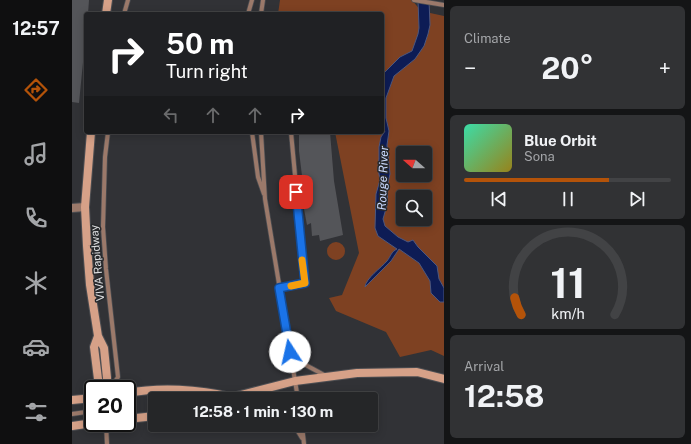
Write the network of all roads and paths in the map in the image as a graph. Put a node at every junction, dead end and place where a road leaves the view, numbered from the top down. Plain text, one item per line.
1 (108, 0) edge
2 (128, 0) edge
3 (252, 0) edge
4 (262, 0) edge
5 (414, 0) edge
6 (444, 5) edge
7 (106, 12) edge
8 (125, 12) edge
9 (249, 12) edge
10 (261, 12) edge
11 (91, 134) edge
12 (108, 134) edge
13 (252, 134) edge
14 (261, 134) edge
15 (291, 134) edge
16 (266, 199) junction
17 (85, 207) junction
18 (72, 208) edge
19 (279, 288) junction
20 (98, 336) junction
21 (290, 352) junction
22 (326, 376) junction
23 (444, 379) edge
24 (98, 380) edge
25 (107, 380) edge
26 (116, 380) edge
27 (295, 380) junction
28 (178, 391) joint
29 (196, 392) edge
30 (250, 392) edge
31 (297, 392) edge
32 (136, 393) edge
33 (84, 399) edge
34 (72, 400) edge
35 (84, 412) edge
36 (72, 414) edge
37 (148, 417) edge
38 (136, 418) edge
39 (84, 424) edge
40 (72, 426) edge
41 (106, 432) edge
42 (298, 432) edge
43 (303, 432) edge
44 (304, 442) edge
45 (107, 444) edge

1 - 7 street
2 - 8 lane
3 - 9 lane
4 - 10 lane
5 - 6 lane
11 - 17 street
12 - 26 lane, VIVA Rapidway
13 - 16 lane
14 - 16 lane
15 - 19 lane
16 - 19 lane
17 - 18 street
17 - 20 street
19 - 21 lane
20 - 24 street
20 - 25 street
21 - 22 lane
21 - 27 lane
22 - 23 street
22 - 27 street
27 - 30 street
27 - 31 lane
28 - 29 street
28 - 32 street
33 - 34 street
35 - 36 lane
37 - 38 street
39 - 40 street
41 - 45 lane
42 - 44 lane
43 - 44 lane

